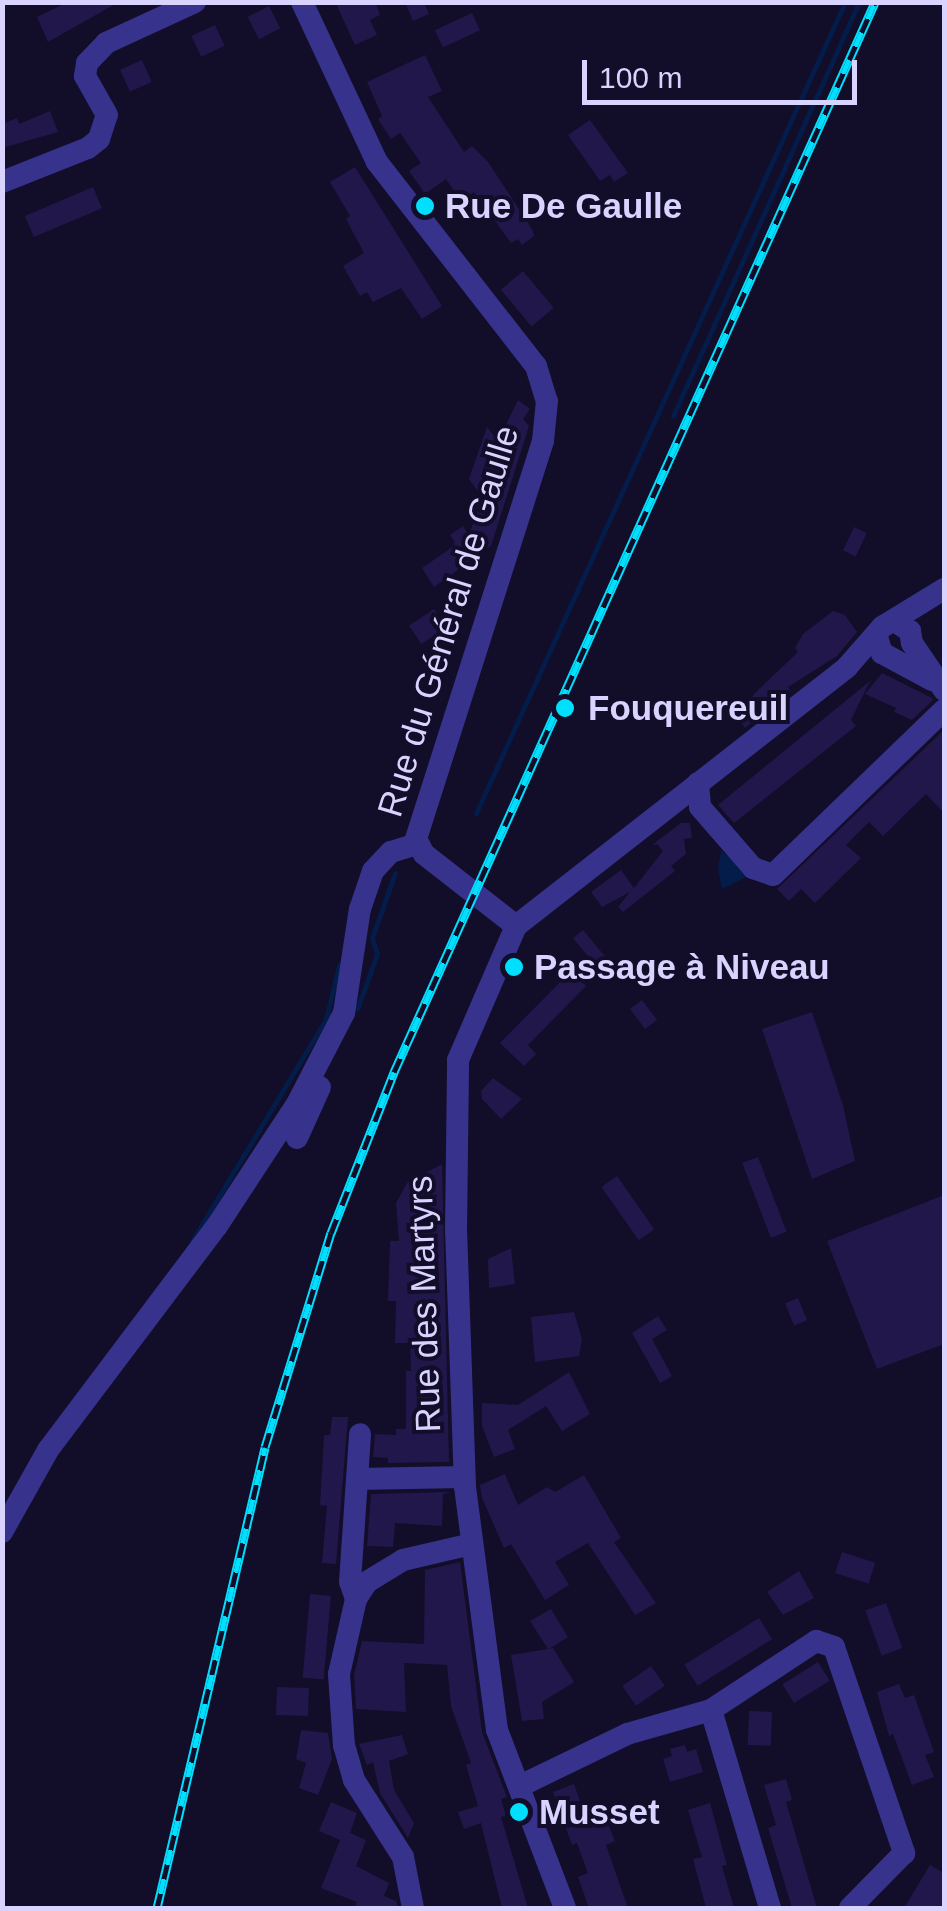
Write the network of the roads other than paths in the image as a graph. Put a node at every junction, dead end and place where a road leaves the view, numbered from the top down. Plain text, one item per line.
1 (195, 2) edge
2 (302, 2) edge
3 (2, 182) edge
4 (941, 592) edge
5 (906, 632) junction
6 (886, 650) junction
7 (942, 687) edge
8 (944, 710) edge
9 (698, 783) junction
10 (418, 844) junction
11 (516, 926) junction
12 (333, 1041) junction
13 (297, 1138) dead end
14 (360, 1434) dead end
15 (464, 1477) junction
16 (357, 1479) junction
17 (7, 1524) edge
18 (472, 1544) junction
19 (356, 1599) junction
20 (711, 1710) junction
21 (520, 1786) junction
22 (413, 1908) edge
23 (565, 1908) edge
24 (770, 1908) edge
25 (850, 1908) edge

1 - 3 street
2 - 10 street, Rue du Général de Gaulle
4 - 5 street
5 - 6 street
5 - 6 street
5 - 7 street
6 - 7 street
6 - 9 street, Rue des Martyrs
8 - 9 street
9 - 11 street, Rue des Martyrs
10 - 11 street, Rue du Général de Gaulle
10 - 12 street
11 - 15 street, Rue des Martyrs
12 - 13 street
12 - 17 street
14 - 16 street
15 - 16 street
15 - 18 street, Rue des Martyrs
16 - 19 street
18 - 19 street
18 - 21 street, Rue des Martyrs
19 - 22 street
20 - 21 street
20 - 24 street
20 - 25 street
21 - 23 street, Rue des Martyrs

